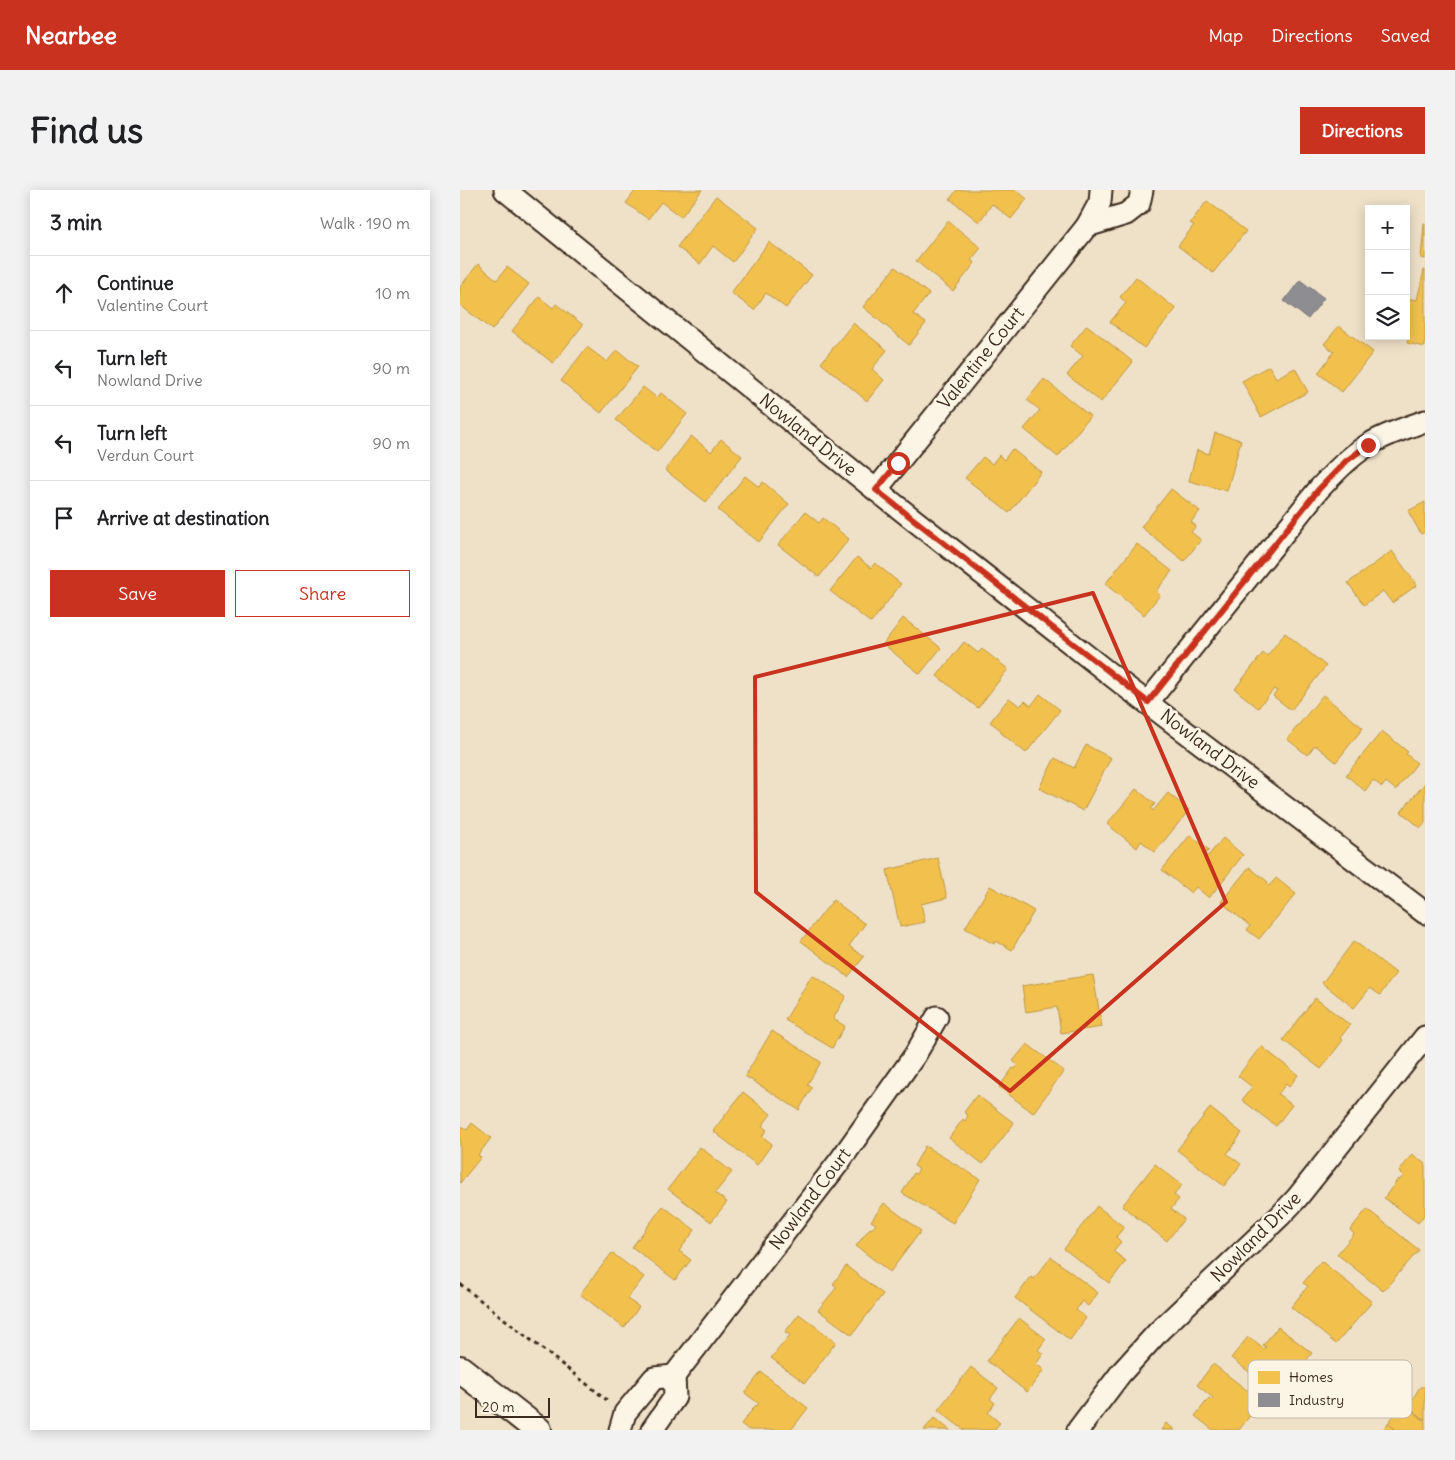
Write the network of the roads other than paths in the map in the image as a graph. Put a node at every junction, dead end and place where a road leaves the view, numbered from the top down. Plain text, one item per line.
1 (505, 190) edge
2 (1101, 190) edge
3 (1142, 190) edge
4 (1086, 226) junction
5 (1425, 421) edge
6 (876, 490) junction
7 (1148, 702) junction
8 (1425, 912) edge
9 (937, 1017) dead end
10 (1425, 1037) edge
11 (460, 1370) edge
12 (674, 1376) junction
13 (538, 1430) edge
14 (620, 1430) edge
15 (652, 1430) edge
16 (1078, 1430) edge

1 - 6 street, Nowland Drive
2 - 4 street, Valentine Court
3 - 4 street
4 - 6 street, Valentine Court
5 - 7 street
6 - 7 street, Nowland Drive
7 - 8 street, Nowland Drive
9 - 12 street, Nowland Court
10 - 16 street, Nowland Drive
11 - 13 street
12 - 14 street
12 - 15 street

